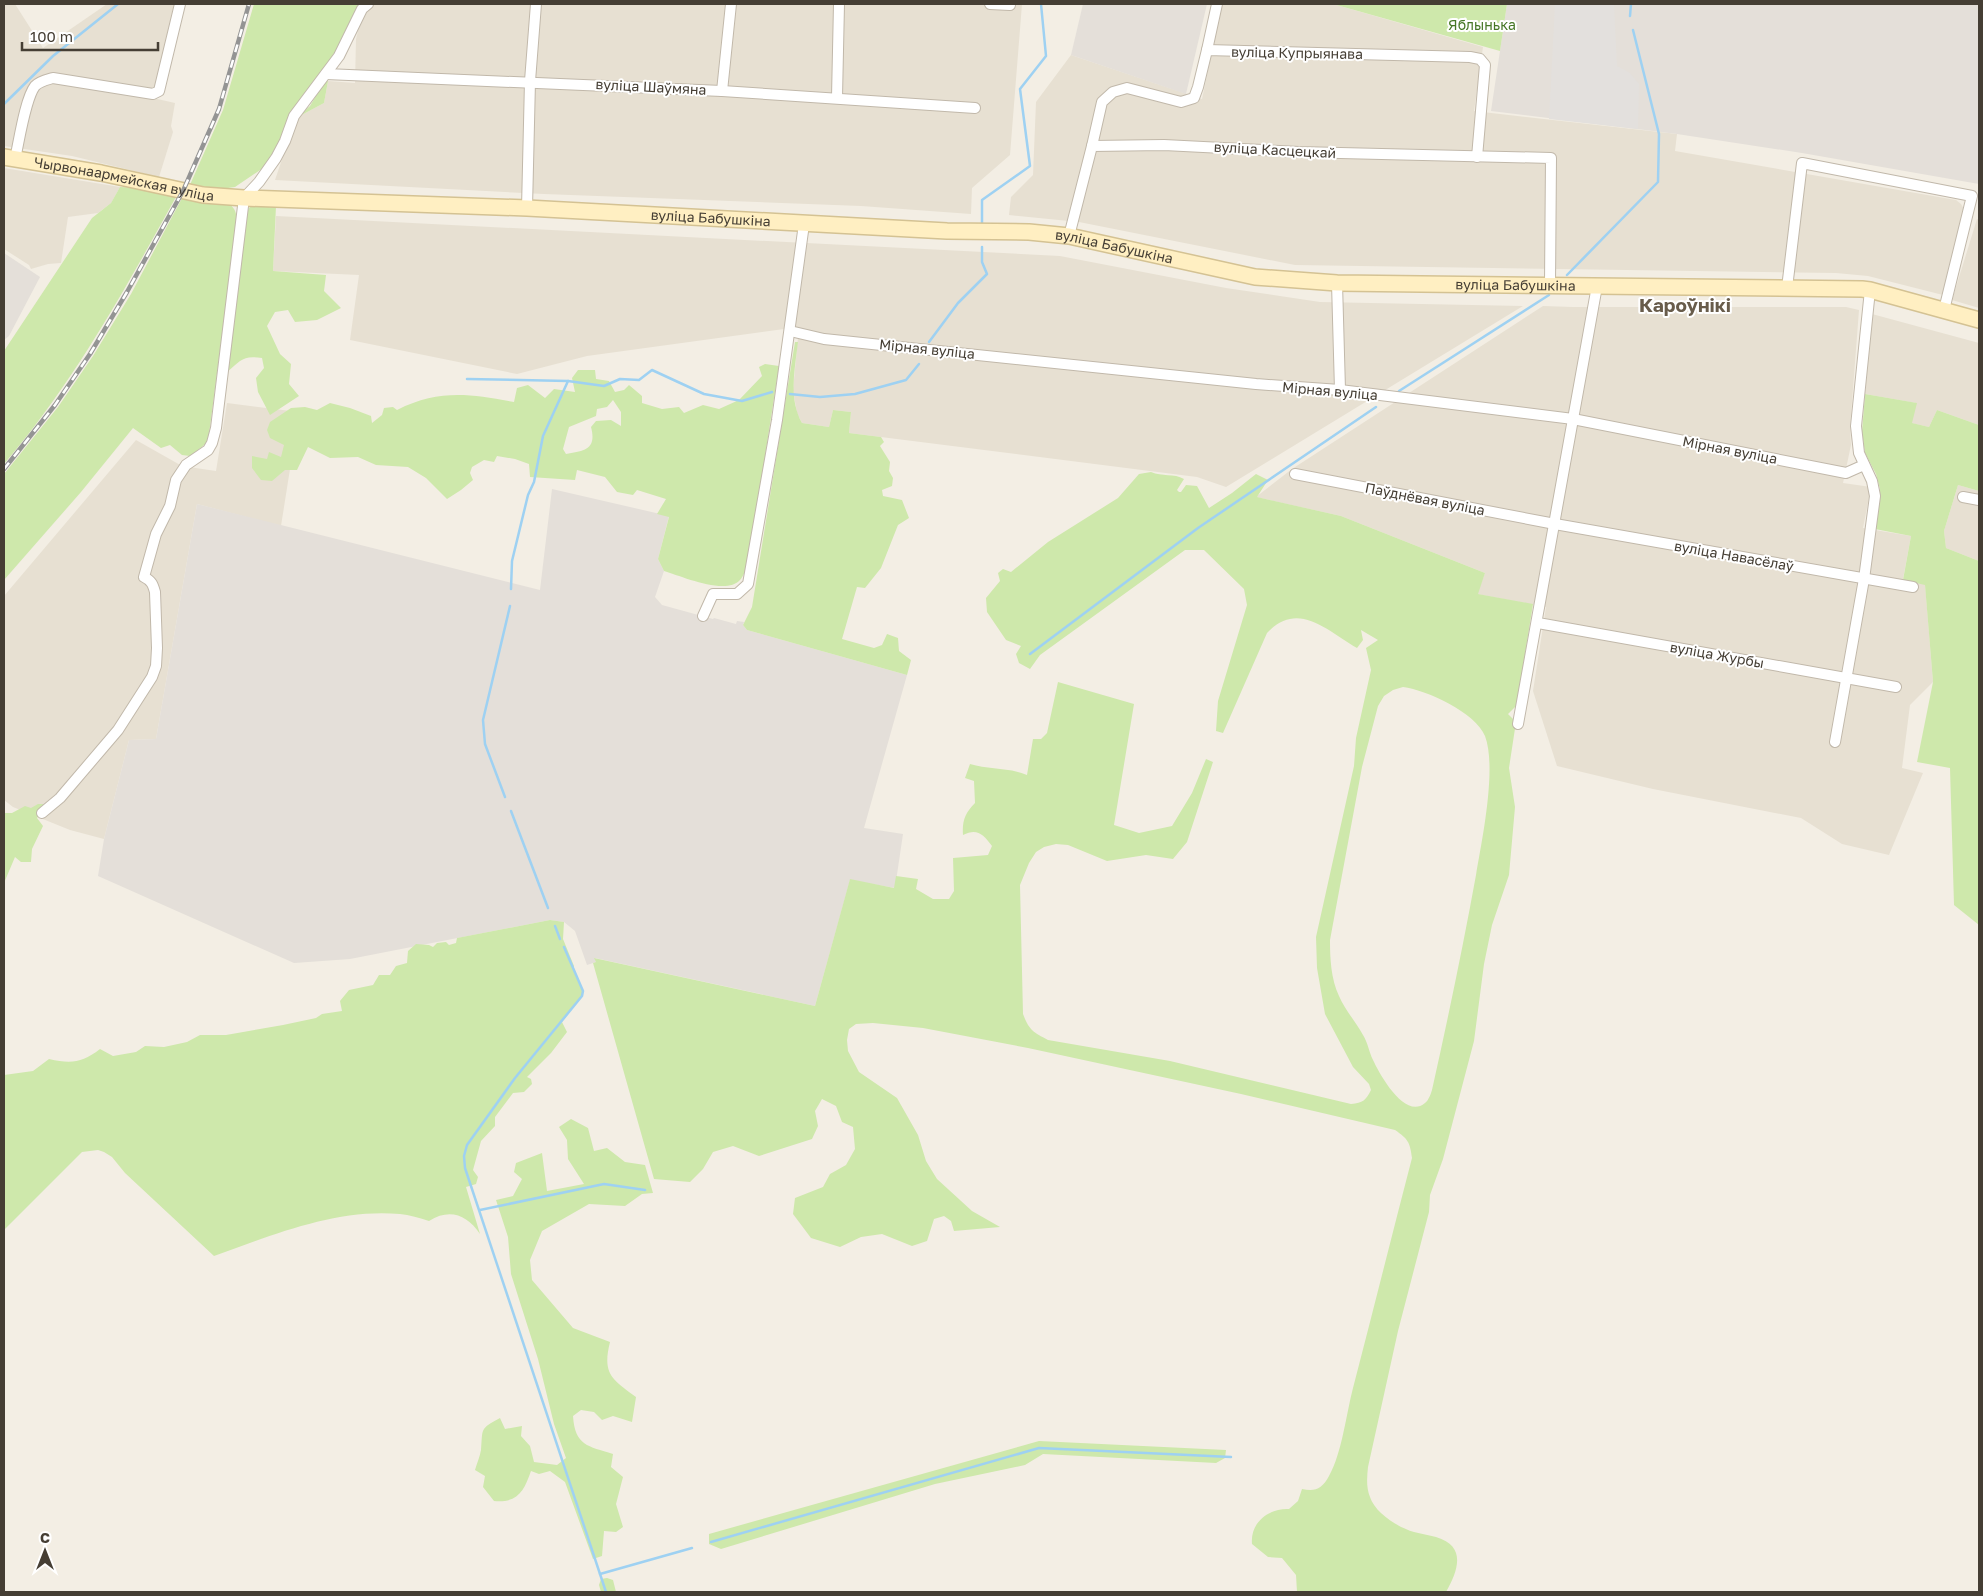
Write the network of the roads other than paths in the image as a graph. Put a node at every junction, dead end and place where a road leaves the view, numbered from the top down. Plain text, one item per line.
1 (180, 4) edge
2 (368, 4) edge
3 (536, 4) edge
4 (731, 4) edge
5 (839, 4) edge
6 (990, 4) edge
7 (1217, 4) edge
8 (1010, 5) edge
9 (1206, 50) junction
10 (326, 74) junction
11 (530, 82) junction
12 (722, 90) junction
13 (837, 97) junction
14 (975, 108) dead end
15 (1092, 146) junction
16 (1477, 157) junction
17 (9, 158) edge
18 (244, 198) junction
19 (527, 208) junction
20 (804, 224) junction
21 (1068, 236) junction
22 (1337, 283) junction
23 (1550, 284) junction
24 (1596, 286) junction
25 (1787, 288) junction
26 (1870, 290) junction
27 (1944, 310) junction
28 (1979, 320) edge
29 (790, 332) junction
30 (1340, 390) junction
31 (1573, 419) junction
32 (1864, 465) junction
33 (1295, 474) dead end
34 (1963, 497) dead end
35 (1979, 500) edge
36 (1555, 524) junction
37 (1864, 578) junction
38 (1913, 587) dead end
39 (703, 616) dead end
40 (1538, 623) junction
41 (1846, 678) junction
42 (1896, 687) dead end
43 (1518, 724) dead end
44 (1835, 742) dead end
45 (42, 813) dead end

1 - 17 street
2 - 10 street
3 - 11 street
4 - 12 street
5 - 13 street
6 - 8 street
7 - 9 street
9 - 15 street
9 - 16 street, вуліца Купрыянава
10 - 11 street, вуліца Шаўмяна
10 - 18 street
11 - 12 street, вуліца Шаўмяна
11 - 19 street
12 - 13 street, вуліца Шаўмяна
13 - 14 street, вуліца Шаўмяна
15 - 16 street, вуліца Касцецкай
15 - 21 street
16 - 23 street, вуліца Касцецкай
17 - 18 street, Чырвонаармейская вуліца
18 - 19 street, вуліца Бабушкіна
18 - 45 street
19 - 20 street, вуліца Бабушкіна
20 - 21 street, вуліца Бабушкіна
20 - 29 street
21 - 22 street, вуліца Бабушкіна
22 - 23 street, вуліца Бабушкіна
22 - 30 street
23 - 24 street, вуліца Бабушкіна
24 - 25 street, вуліца Бабушкіна
24 - 31 street
25 - 26 street, вуліца Бабушкіна
25 - 27 street
26 - 27 street, вуліца Бабушкіна
26 - 32 street
27 - 28 street, вуліца Бабушкіна
29 - 30 street, Мірная вуліца
29 - 39 street
30 - 31 street, Мірная вуліца
31 - 32 street, Мірная вуліца
31 - 36 street
32 - 37 street
33 - 36 street, Паўднёвая вуліца
34 - 35 street
36 - 37 street, вуліца Навасёлаў
36 - 40 street
37 - 38 street, вуліца Навасёлаў
37 - 41 street
40 - 41 street, вуліца Журбы
40 - 43 street
41 - 42 street, вуліца Журбы
41 - 44 street

